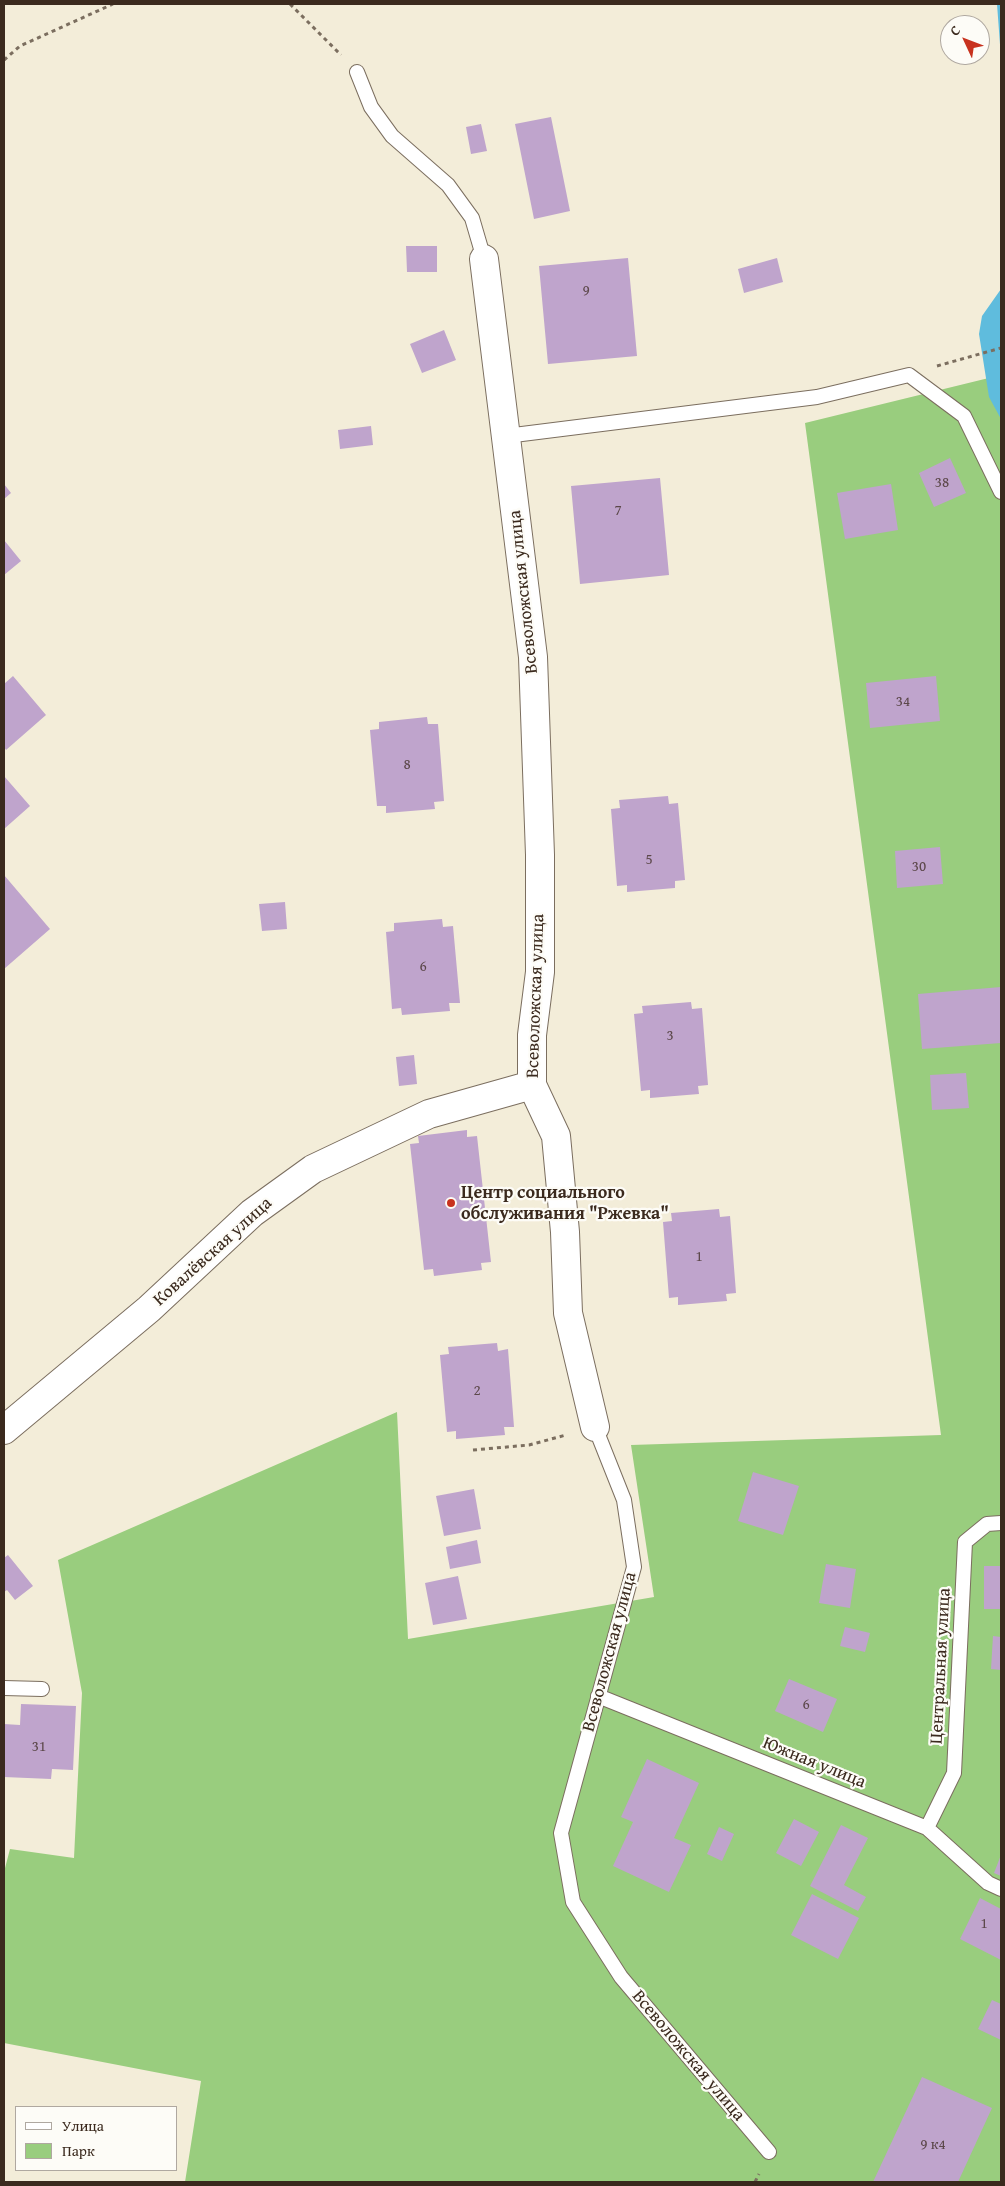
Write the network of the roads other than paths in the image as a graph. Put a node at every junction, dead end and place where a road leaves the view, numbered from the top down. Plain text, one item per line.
1 (357, 72) road end
2 (484, 259) joint
3 (506, 436) junction
4 (1001, 492) edge
5 (532, 1085) junction
6 (595, 1427) joint
7 (4, 1430) edge
8 (1001, 1523) edge
9 (4, 1688) edge
10 (42, 1689) dead end
11 (598, 1696) junction
12 (927, 1828) junction
13 (1001, 1889) edge
14 (770, 2152) dead end

1 - 2 lane
2 - 3 street, Всеволожская улица
3 - 4 lane
3 - 5 street, Всеволожская улица
5 - 6 street, Всеволожская улица
5 - 7 street, Ковалёвская улица
6 - 11 lane, Всеволожская улица
8 - 12 lane, Центральная улица
9 - 10 lane
11 - 12 lane, Южная улица
11 - 14 lane, Всеволожская улица
12 - 13 lane, Южная улица

